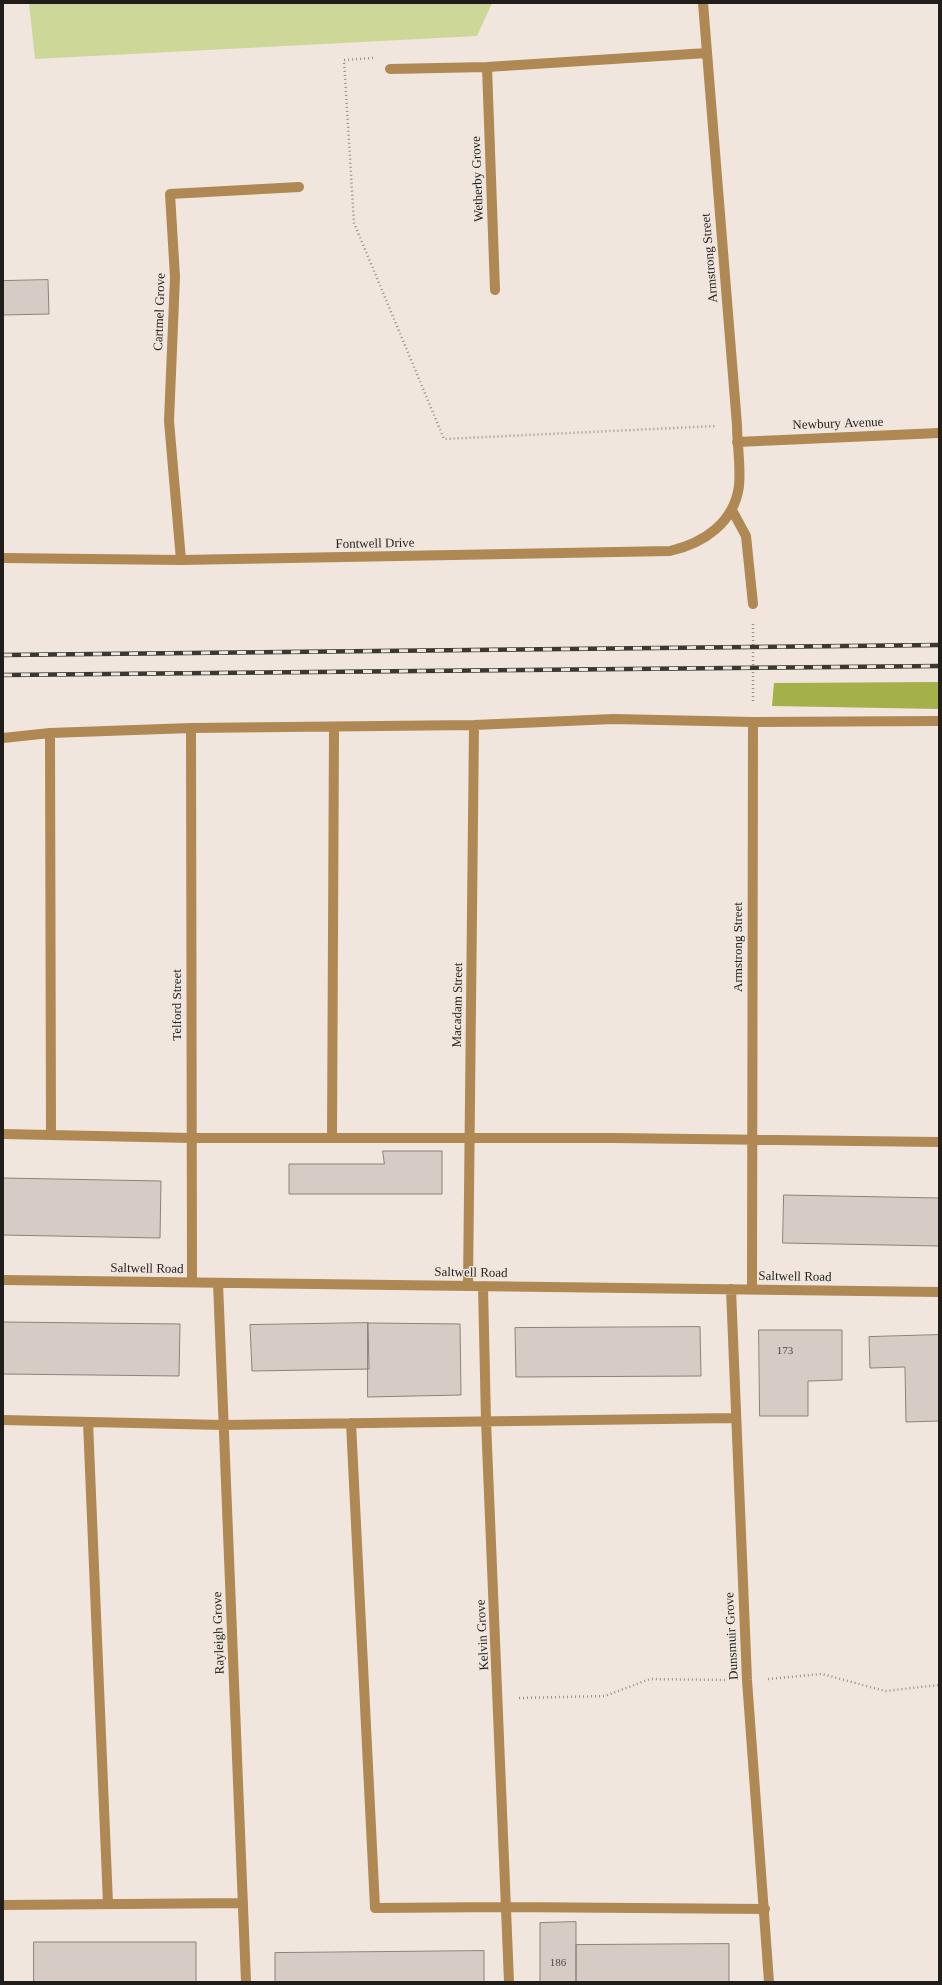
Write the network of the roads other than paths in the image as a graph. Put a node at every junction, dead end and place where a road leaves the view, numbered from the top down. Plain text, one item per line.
1 (703, 3) edge
2 (707, 53) junction
3 (487, 67) junction
4 (390, 69) road end
5 (299, 187) dead end
6 (495, 290) dead end
7 (939, 433) edge
8 (737, 442) junction
9 (732, 510) junction
10 (3, 558) edge
11 (181, 560) junction
12 (753, 604) road end
13 (939, 721) edge
14 (753, 722) junction
15 (474, 725) junction
16 (334, 727) junction
17 (191, 728) junction
18 (50, 733) junction
19 (3, 738) edge
20 (3, 1134) edge
21 (51, 1135) junction
22 (191, 1138) junction
23 (332, 1138) junction
24 (470, 1138) junction
25 (752, 1140) junction
26 (939, 1142) edge
27 (3, 1280) edge
28 (192, 1282) junction
29 (218, 1283) junction
30 (468, 1286) junction
31 (483, 1286) junction
32 (731, 1289) junction
33 (752, 1289) junction
34 (939, 1292) edge
35 (735, 1418) junction
36 (3, 1420) edge
37 (486, 1421) junction
38 (88, 1422) junction
39 (351, 1423) junction
40 (223, 1425) junction
41 (108, 1904) junction
42 (243, 1904) junction
43 (3, 1906) edge
44 (505, 1907) junction
45 (764, 1909) junction
46 (246, 1982) edge
47 (509, 1982) edge
48 (769, 1982) edge

1 - 2 street, Armstrong Street
2 - 3 street
2 - 8 street, Armstrong Street
3 - 4 street
3 - 6 street, Wetherby Grove
5 - 11 street, Cartmel Grove
7 - 8 street, Newbury Avenue
8 - 9 street, Armstrong Street
9 - 11 street, Fontwell Drive
9 - 12 street
10 - 11 street, Fontwell Drive
13 - 14 street
14 - 15 street
14 - 25 street, Armstrong Street
15 - 16 street
15 - 24 street, Macadam Street
16 - 17 street
16 - 23 street
17 - 18 street
17 - 22 street, Telford Street
18 - 19 street
18 - 21 street
20 - 21 street
21 - 22 street
22 - 23 street
22 - 28 street, Telford Street
23 - 24 street
24 - 25 street
24 - 30 street, Macadam Street
25 - 26 street
25 - 33 street, Armstrong Street
27 - 28 street, Saltwell Road
28 - 29 street, Saltwell Road
29 - 30 street, Saltwell Road
29 - 40 street, Rayleigh Grove
30 - 31 street, Saltwell Road
31 - 32 street, Saltwell Road
31 - 37 street, Kelvin Grove
32 - 33 street, Saltwell Road
32 - 35 street, Dunsmuir Grove
33 - 34 street, Saltwell Road
35 - 37 street
35 - 45 street, Dunsmuir Grove
36 - 38 street
37 - 39 street
37 - 44 street, Kelvin Grove
38 - 40 street
38 - 41 street
39 - 40 street
39 - 44 street
40 - 42 street, Rayleigh Grove
41 - 42 street
41 - 43 street
42 - 46 street, Rayleigh Grove
44 - 45 street
44 - 47 street, Kelvin Grove
45 - 48 street, Dunsmuir Grove

